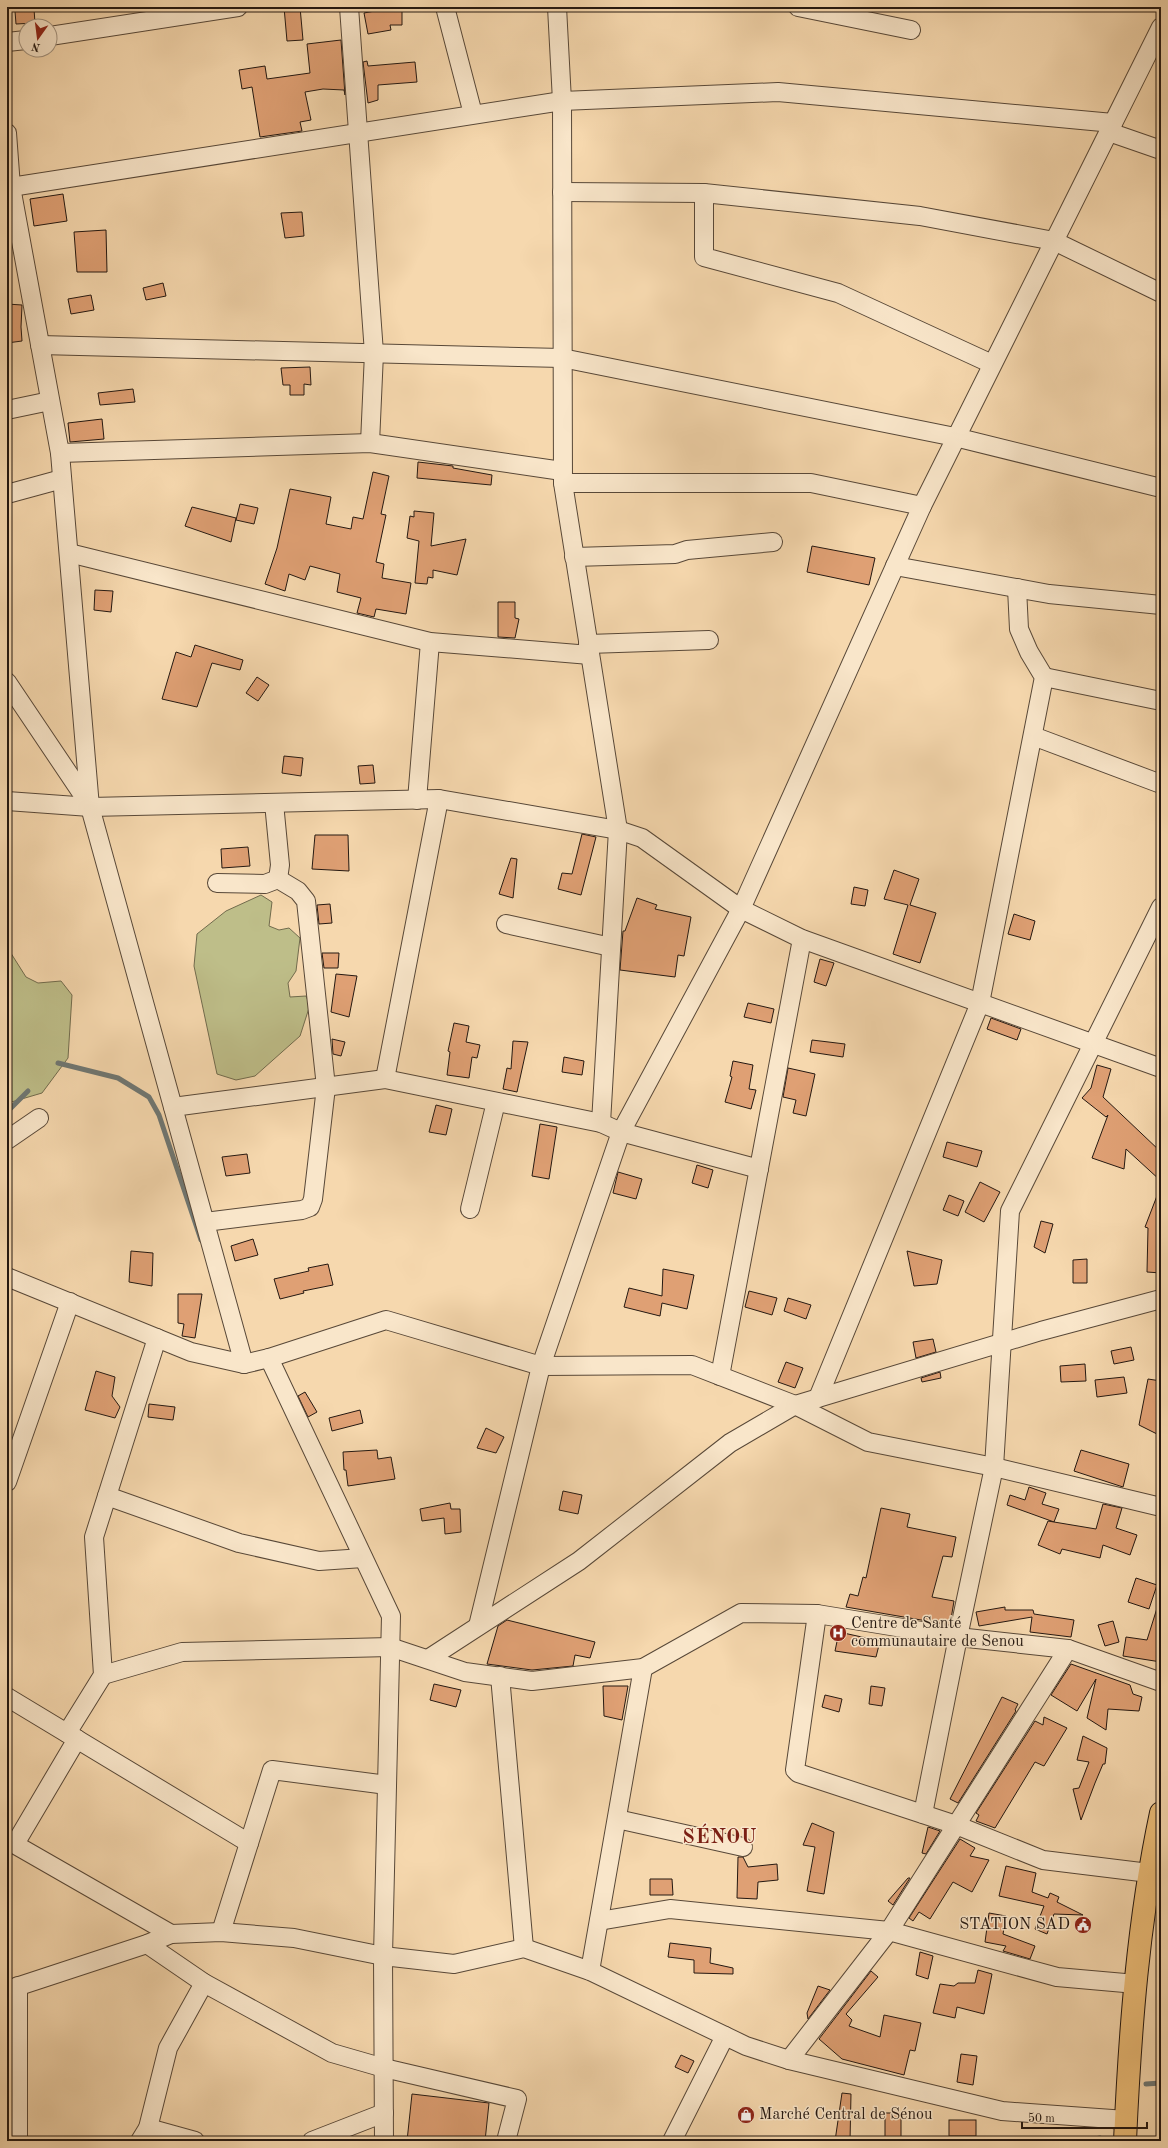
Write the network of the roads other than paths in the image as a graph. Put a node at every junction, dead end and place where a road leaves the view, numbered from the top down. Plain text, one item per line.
1 (238, 7) edge
2 (349, 7) edge
3 (445, 7) edge
4 (557, 7) edge
5 (798, 7) edge
6 (1161, 27) edge
7 (911, 30) dead end
8 (58, 35) edge
9 (18, 41) edge
10 (7, 42) edge
11 (562, 101) junction
12 (473, 114) junction
13 (1111, 127) junction
14 (358, 132) junction
15 (7, 133) edge
16 (1161, 150) edge
17 (562, 192) junction
18 (704, 193) junction
19 (10, 194) edge
20 (1054, 241) junction
21 (1161, 293) edge
22 (40, 345) junction
23 (374, 353) junction
24 (562, 358) junction
25 (992, 364) junction
26 (50, 401) junction
27 (7, 410) edge
28 (955, 437) junction
29 (370, 443) junction
30 (60, 453) junction
31 (562, 477) junction
32 (62, 479) junction
33 (1161, 488) edge
34 (7, 494) edge
35 (922, 506) junction
36 (773, 542) dead end
37 (69, 553) junction
38 (574, 557) junction
39 (895, 566) junction
40 (1017, 588) junction
41 (1161, 605) edge
42 (709, 640) dead end
43 (430, 642) junction
44 (589, 650) junction
45 (1044, 677) junction
46 (7, 682) edge
47 (1161, 701) edge
48 (1033, 736) junction
49 (1161, 784) edge
50 (439, 799) junction
51 (417, 800) junction
52 (7, 801) edge
53 (274, 803) junction
54 (90, 807) junction
55 (618, 830) junction
56 (278, 879) junction
57 (217, 883) dead end
58 (1161, 907) edge
59 (741, 909) junction
60 (506, 924) dead end
61 (802, 939) junction
62 (611, 947) junction
63 (980, 1002) junction
64 (1092, 1043) junction
65 (1161, 1068) edge
66 (385, 1079) junction
67 (326, 1087) junction
68 (496, 1102) junction
69 (173, 1108) junction
70 (39, 1118) dead end
71 (601, 1123) junction
72 (621, 1132) junction
73 (7, 1140) edge
74 (759, 1169) junction
75 (470, 1209) dead end
76 (205, 1222) junction
77 (8, 1278) edge
78 (1161, 1299) edge
79 (70, 1302) junction
80 (157, 1338) junction
81 (1002, 1344) junction
82 (269, 1358) junction
83 (244, 1364) junction
84 (541, 1366) junction
85 (720, 1376) junction
86 (818, 1398) junction
87 (795, 1405) junction
88 (994, 1467) junction
89 (7, 1482) edge
90 (106, 1496) junction
91 (1161, 1507) edge
92 (363, 1558) junction
93 (817, 1614) junction
94 (478, 1626) junction
95 (958, 1637) junction
96 (390, 1647) junction
97 (1068, 1649) junction
98 (428, 1659) junction
99 (643, 1668) junction
100 (104, 1675) junction
101 (500, 1676) junction
102 (1161, 1682) edge
103 (7, 1697) edge
104 (72, 1736) junction
105 (387, 1785) junction
106 (1161, 1813) edge
107 (923, 1814) junction
108 (617, 1818) junction
109 (956, 1826) junction
110 (11, 1842) edge
111 (249, 1843) junction
112 (743, 1847) dead end
113 (1154, 1862) edge
114 (599, 1921) junction
115 (221, 1932) junction
116 (889, 1932) junction
117 (171, 1934) junction
118 (147, 1944) junction
119 (524, 1948) junction
120 (382, 1956) junction
121 (590, 1971) junction
122 (204, 1983) junction
123 (1136, 1984) junction
124 (13, 1988) edge
125 (725, 2036) junction
126 (789, 2060) junction
127 (384, 2068) junction
128 (384, 2113) junction
129 (1126, 2131) edge
130 (144, 2135) edge
131 (18, 2141) edge
132 (195, 2141) edge
133 (312, 2141) edge
134 (384, 2141) edge
135 (506, 2141) edge
136 (672, 2141) edge

1 - 8 street
2 - 14 street
3 - 12 street
4 - 11 street
5 - 7 street
6 - 13 street
9 - 10 street
11 - 12 street
11 - 13 street
11 - 17 street
12 - 14 street
13 - 16 street
13 - 20 street
14 - 19 street
14 - 23 street
15 - 19 street
17 - 18 street
17 - 24 street
18 - 20 street
18 - 25 street
19 - 22 street
20 - 21 street
20 - 25 street
22 - 23 street
22 - 26 street
23 - 24 street
23 - 29 street
24 - 28 street
24 - 31 street
25 - 28 street
26 - 27 street
26 - 30 street
28 - 33 street
28 - 35 street
29 - 30 street
29 - 31 street
30 - 32 street
31 - 35 street
31 - 38 street
32 - 34 street
32 - 37 street
35 - 39 street
36 - 38 street
37 - 43 street
37 - 54 street
38 - 44 street
39 - 40 street
39 - 59 street
40 - 41 street
40 - 45 street
42 - 44 street
43 - 44 street
43 - 51 street
44 - 55 street
45 - 47 street
45 - 48 street
46 - 54 street
48 - 49 street
48 - 63 street
50 - 51 street
50 - 55 street
50 - 66 street
51 - 53 street
52 - 54 street
53 - 54 street
53 - 56 street
54 - 69 street
55 - 59 street
55 - 62 street
56 - 57 street
56 - 67 street
58 - 64 street
59 - 61 street
59 - 72 street
60 - 62 street
61 - 63 street
61 - 74 street
62 - 71 street
63 - 64 street
63 - 86 street
64 - 65 street
64 - 81 street
66 - 67 street
66 - 68 street
67 - 69 street
67 - 76 street
68 - 71 street
68 - 75 street
69 - 76 street
70 - 73 street
71 - 72 street
72 - 74 street
72 - 84 street
74 - 85 street
76 - 83 street
77 - 79 street
78 - 81 street
79 - 80 street
79 - 89 street
80 - 83 street
80 - 90 street
81 - 86 street
81 - 88 street
82 - 83 street
82 - 84 street
82 - 92 street
84 - 85 street
84 - 94 street
85 - 87 street
86 - 87 street
87 - 88 street
87 - 94 street
88 - 91 street
88 - 95 street
90 - 92 street
90 - 100 street
92 - 96 street
93 - 95 street
93 - 99 street
93 - 107 street
94 - 98 street
95 - 97 street
95 - 107 street
96 - 98 street
96 - 100 street
96 - 105 street
97 - 102 street
97 - 109 street
98 - 101 street
99 - 101 street
99 - 108 street
100 - 104 street
101 - 119 street
103 - 104 street
104 - 110 street
104 - 111 street
105 - 111 street
105 - 120 street
106 - 113 highway
107 - 109 street
108 - 112 street
108 - 114 street
109 - 113 street
109 - 116 street
110 - 117 street
111 - 115 street
113 - 123 highway
114 - 116 street
114 - 121 street
115 - 117 street
115 - 120 street
116 - 123 street
116 - 126 street
117 - 118 street
118 - 122 street
118 - 124 street
119 - 120 street
119 - 121 street
120 - 127 street
121 - 125 street
122 - 127 street
122 - 130 street
123 - 129 highway
124 - 131 street
125 - 126 street
125 - 136 street
126 - 129 street
127 - 128 street
127 - 135 street
128 - 133 street
128 - 134 street
130 - 132 street

